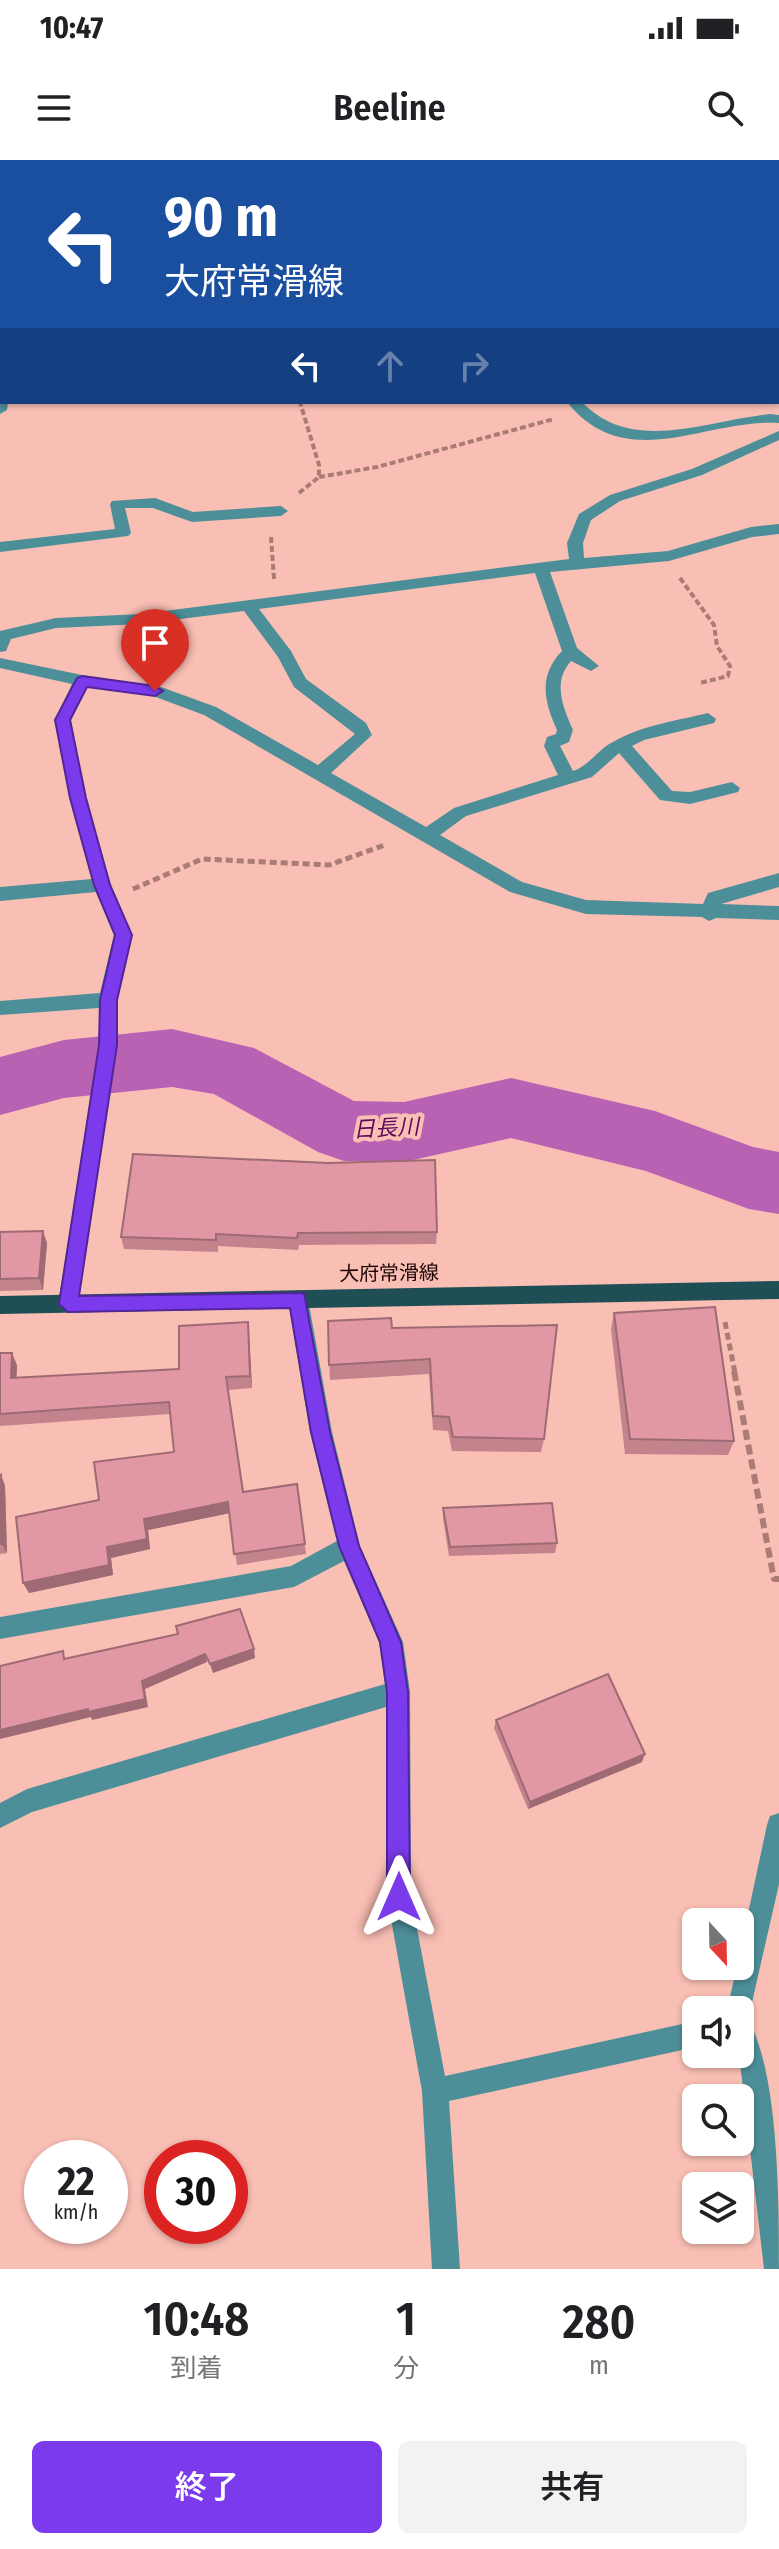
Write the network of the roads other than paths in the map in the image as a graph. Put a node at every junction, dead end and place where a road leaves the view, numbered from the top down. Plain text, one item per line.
1 (578, 407) edge
2 (779, 419) edge
3 (779, 435) edge
4 (281, 511) dead end
5 (779, 529) edge
6 (0, 547) edge
7 (577, 563) junction
8 (541, 568) junction
9 (248, 605) junction
10 (1, 636) edge
11 (570, 652) junction
12 (0, 663) edge
13 (591, 666) dead end
14 (82, 681) junction
15 (708, 719) dead end
16 (622, 744) junction
17 (321, 772) junction
18 (569, 780) junction
19 (732, 788) dead end
20 (426, 832) junction
21 (779, 880) edge
22 (105, 892) junction
23 (0, 894) edge
24 (779, 913) edge
25 (709, 914) junction
26 (108, 1000) junction
27 (0, 1008) edge
28 (779, 1290) edge
29 (298, 1299) junction
30 (68, 1304) junction
31 (0, 1305) edge
32 (349, 1546) junction
33 (0, 1628) edge
34 (398, 1692) junction
35 (0, 1816) edge
36 (779, 1825) edge
37 (743, 1996) edge
38 (682, 2037) edge
39 (754, 2062) edge
40 (435, 2091) junction
41 (446, 2269) edge
42 (778, 2269) edge

1 - 2 street
3 - 7 street
4 - 6 street
5 - 7 street
7 - 8 street
8 - 9 street
8 - 11 street
9 - 10 street
9 - 17 street
11 - 13 street
11 - 18 street
12 - 14 street
14 - 17 street
14 - 22 street
15 - 16 street
16 - 18 street
16 - 19 street
17 - 20 street
18 - 20 street
20 - 25 street
21 - 25 street
22 - 23 street
22 - 26 street
24 - 25 street
26 - 27 street
26 - 30 street
28 - 29 main road, 大府常滑線
29 - 30 main road, 大府常滑線
29 - 32 street
30 - 31 main road, 大府常滑線
32 - 33 street
32 - 34 street
34 - 35 street
34 - 40 street
36 - 37 street
38 - 40 street
39 - 42 street
40 - 41 street

